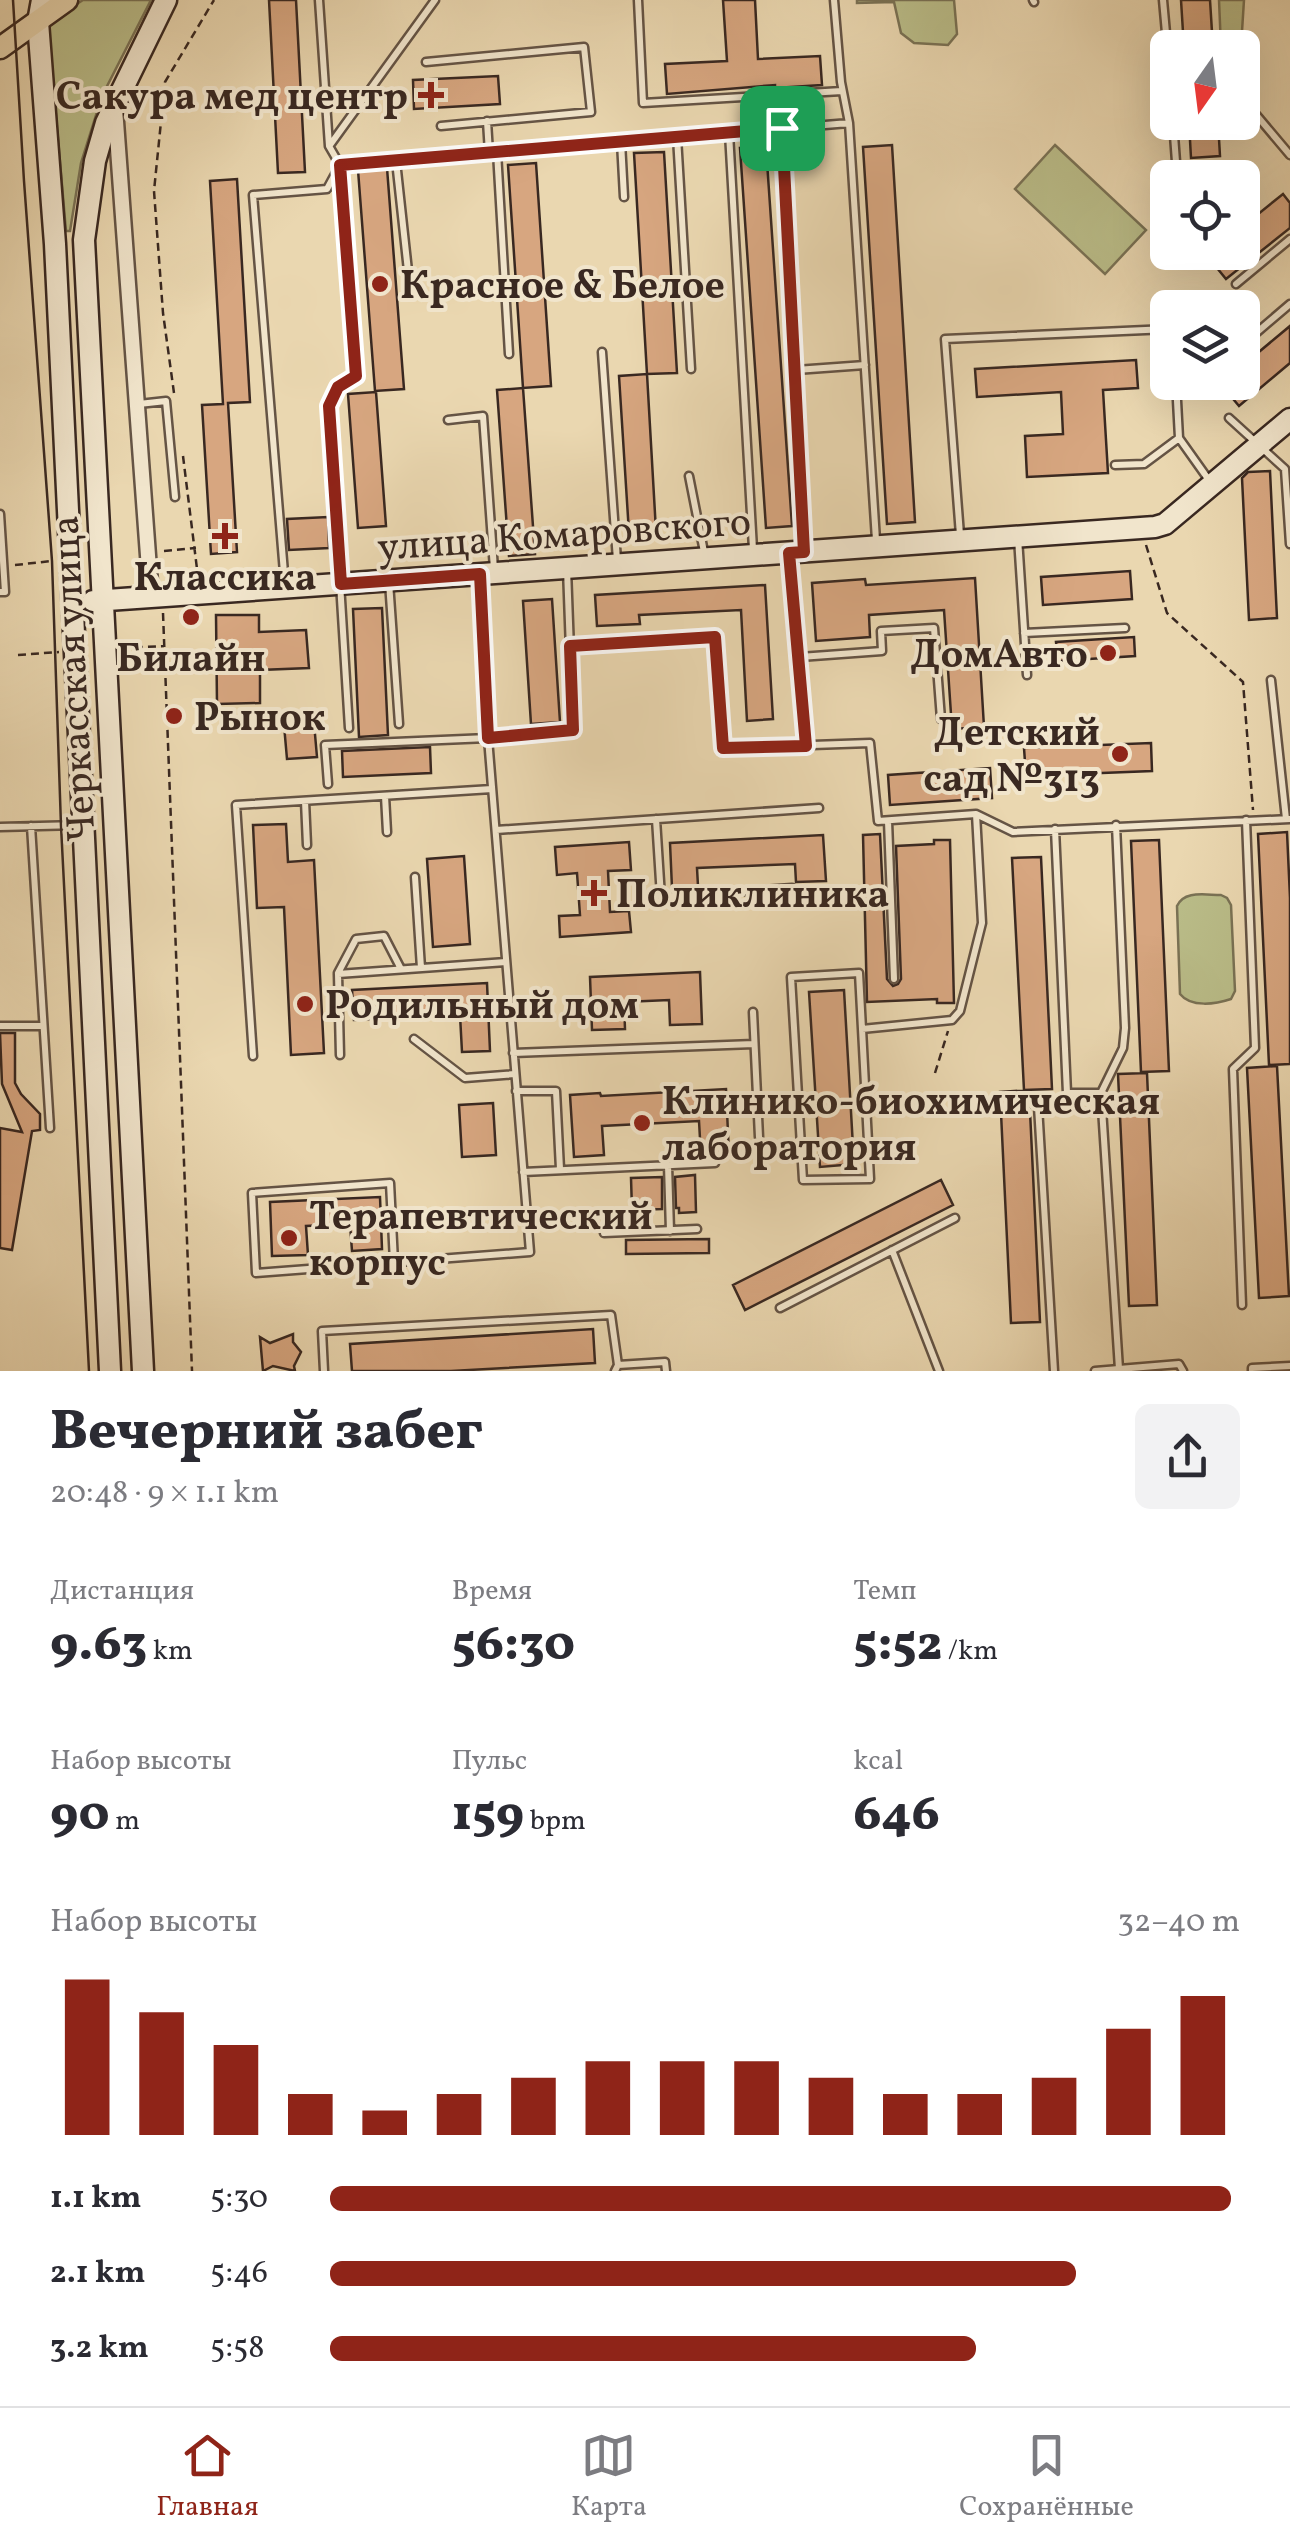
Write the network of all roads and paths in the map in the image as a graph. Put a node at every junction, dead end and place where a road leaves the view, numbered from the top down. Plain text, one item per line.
1 (42, 0) edge
2 (67, 0) edge
3 (166, 0) edge
4 (214, 0) edge
5 (318, 0) edge
6 (435, 0) edge
7 (638, 0) edge
8 (834, 0) edge
9 (1164, 0) edge
10 (38, 22) junction
11 (1166, 30) edge
12 (0, 48) edge
13 (426, 62) dead end
14 (842, 91) junction
15 (114, 104) junction
16 (1260, 119) edge
17 (487, 122) junction
18 (849, 123) junction
19 (441, 126) dead end
20 (782, 128) junction
21 (729, 133) junction
22 (677, 137) junction
23 (621, 142) junction
24 (329, 146) junction
25 (493, 153) junction
26 (1290, 155) edge
27 (396, 161) junction
28 (340, 165) junction
29 (624, 197) dead end
30 (1290, 240) edge
31 (409, 280) dead end
32 (1236, 284) dead end
33 (1290, 304) edge
34 (1150, 330) edge
35 (1260, 330) edge
36 (602, 352) dead end
37 (509, 354) dead end
38 (865, 365) junction
39 (691, 369) dead end
40 (796, 370) junction
41 (174, 391) dead end
42 (1177, 400) edge
43 (137, 404) junction
44 (1229, 418) dead end
45 (1290, 419) edge
46 (448, 420) dead end
47 (1179, 438) junction
48 (1258, 446) junction
49 (182, 450) dead end
50 (1115, 465) dead end
51 (688, 476) dead end
52 (1212, 484) junction
53 (175, 497) dead end
54 (0, 514) edge
55 (1018, 537) junction
56 (960, 541) junction
57 (1290, 544) edge
58 (876, 546) junction
59 (196, 548) junction
60 (149, 552) junction
61 (796, 552) junction
62 (754, 555) junction
63 (705, 558) junction
64 (618, 564) junction
65 (567, 568) junction
66 (487, 574) junction
67 (198, 580) dead end
68 (389, 580) junction
69 (341, 584) junction
70 (285, 588) junction
71 (0, 592) edge
72 (151, 596) junction
73 (104, 600) junction
74 (73, 603) junction
75 (1125, 628) dead end
76 (1024, 633) junction
77 (570, 646) junction
78 (800, 656) junction
79 (1027, 675) dead end
80 (1270, 680) dead end
81 (941, 719) dead end
82 (399, 724) dead end
83 (349, 728) dead end
84 (488, 738) junction
85 (806, 746) junction
86 (328, 784) dead end
87 (492, 789) junction
88 (385, 796) junction
89 (306, 801) junction
90 (818, 808) dead end
91 (976, 814) junction
92 (656, 819) junction
93 (1288, 819) edge
94 (888, 820) junction
95 (1246, 820) junction
96 (84, 824) junction
97 (1116, 825) junction
98 (31, 826) junction
99 (0, 828) edge
100 (1055, 828) junction
101 (496, 830) junction
102 (387, 832) dead end
103 (307, 844) dead end
104 (414, 877) dead end
105 (792, 888) dead end
106 (506, 962) junction
107 (421, 968) junction
108 (401, 969) junction
109 (338, 974) junction
110 (894, 978) dead end
111 (752, 1012) dead end
112 (952, 1020) junction
113 (0, 1026) edge
114 (43, 1026) junction
115 (862, 1029) junction
116 (414, 1038) dead end
117 (754, 1044) junction
118 (513, 1053) junction
119 (340, 1055) dead end
120 (254, 1056) dead end
121 (935, 1073) dead end
122 (515, 1074) junction
123 (516, 1091) junction
124 (1101, 1093) junction
125 (1038, 1106) dead end
126 (50, 1128) dead end
127 (758, 1136) dead end
128 (715, 1163) dead end
129 (668, 1165) junction
130 (560, 1170) junction
131 (523, 1172) junction
132 (955, 1218) dead end
133 (697, 1229) dead end
134 (670, 1231) junction
135 (604, 1234) dead end
136 (892, 1250) junction
137 (394, 1262) junction
138 (1242, 1305) dead end
139 (780, 1308) dead end
140 (1290, 1366) edge
141 (616, 1368) edge
142 (1119, 1369) edge
143 (110, 1371) edge
144 (142, 1371) edge
145 (192, 1371) edge
146 (324, 1371) edge
147 (666, 1371) edge
148 (940, 1371) edge
149 (1054, 1371) edge
150 (1094, 1371) edge
151 (1183, 1371) edge
152 (1252, 1371) edge

1 - 10 main road, Черкасская улица
2 - 10 main road
3 - 15 main road, Черкасская улица
4 - 41 path
5 - 24 lane
6 - 24 lane
7 - 14 lane
8 - 14 lane
9 - 11 lane
10 - 12 main road
10 - 74 main road, Черкасская улица
13 - 17 lane
14 - 18 lane
15 - 43 street
15 - 73 main road, Черкасская улица
16 - 26 lane
17 - 19 lane
17 - 25 lane
18 - 20 lane
18 - 38 lane
20 - 21 lane
20 - 40 lane
21 - 22 lane
21 - 62 lane
22 - 23 lane
22 - 39 lane
23 - 25 lane
23 - 29 lane
24 - 28 lane
25 - 27 lane
25 - 37 lane
27 - 28 lane
27 - 31 lane
28 - 69 lane
28 - 70 lane
30 - 32 lane
33 - 35 lane
34 - 56 lane
36 - 64 lane
38 - 40 lane
38 - 58 lane
40 - 61 lane
42 - 47 lane
43 - 53 lane
43 - 60 street
44 - 48 lane
45 - 48 main road, улица Комаровского
46 - 66 lane
47 - 50 lane
47 - 52 lane
48 - 52 main road, улица Комаровского
48 - 57 lane
49 - 59 path
51 - 63 lane
52 - 55 main road, улица Комаровского
54 - 71 lane
55 - 56 main road, улица Комаровского
55 - 76 lane
56 - 58 main road, улица Комаровского
58 - 61 main road, улица Комаровского
59 - 60 path
59 - 67 path
60 - 72 street
61 - 62 main road, улица Комаровского
61 - 78 lane
62 - 63 main road, улица Комаровского
63 - 64 main road, улица Комаровского
64 - 65 main road, улица Комаровского
65 - 66 main road, улица Комаровского
65 - 77 lane
66 - 68 main road, улица Комаровского
66 - 84 lane
68 - 69 main road, улица Комаровского
68 - 82 lane
69 - 70 main road, улица Комаровского
69 - 83 lane
70 - 72 main road, улица Комаровского
72 - 73 main road, улица Комаровского
72 - 145 path
73 - 74 main road, улица Комаровского
73 - 144 main road, Черкасская улица
74 - 96 main road, Черкасская улица
75 - 76 lane
76 - 79 lane
77 - 84 lane
77 - 85 lane
78 - 81 lane
78 - 85 lane
80 - 93 lane
84 - 86 lane
84 - 87 lane
85 - 94 lane
87 - 88 lane
87 - 101 lane
88 - 89 lane
88 - 102 lane
89 - 103 lane
89 - 120 lane
90 - 92 lane
91 - 94 lane
91 - 100 lane
91 - 112 lane
92 - 101 lane
92 - 105 lane
93 - 95 lane
94 - 110 lane
95 - 97 lane
95 - 138 lane
96 - 98 lane
96 - 143 main road, Черкасская улица
97 - 100 lane
97 - 124 lane
98 - 99 lane
98 - 114 lane
100 - 124 lane
101 - 106 lane
104 - 107 lane
106 - 107 lane
106 - 118 lane
107 - 108 lane
108 - 109 lane
108 - 109 lane
109 - 119 lane
111 - 117 lane
112 - 115 lane
112 - 121 path
113 - 114 lane
114 - 126 lane
115 - 115 lane
116 - 122 lane
117 - 118 lane
117 - 127 lane
118 - 122 lane
122 - 123 lane
123 - 130 lane
123 - 131 lane
124 - 142 lane
125 - 149 lane
128 - 129 lane
129 - 130 lane
129 - 134 lane
130 - 131 lane
131 - 137 lane
132 - 136 lane
133 - 134 lane
134 - 135 lane
136 - 139 lane
136 - 148 lane
137 - 137 lane
140 - 152 lane
141 - 146 lane
141 - 147 lane
142 - 150 lane
142 - 151 lane

